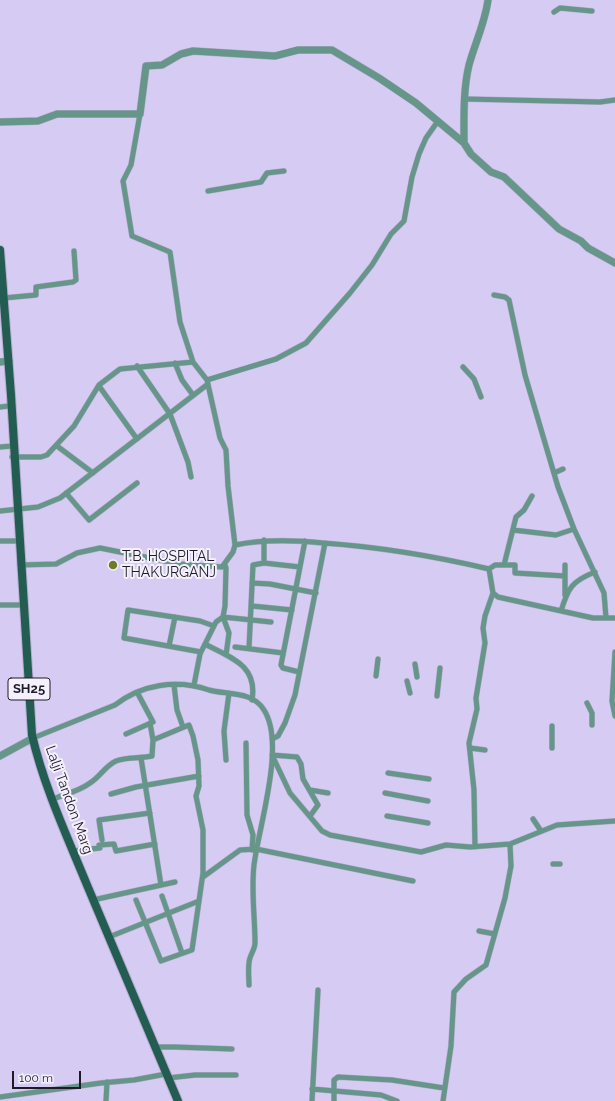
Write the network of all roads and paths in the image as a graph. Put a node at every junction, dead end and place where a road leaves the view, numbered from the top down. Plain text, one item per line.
1 (488, 0) edge
2 (592, 11) dead end
3 (554, 12) dead end
4 (465, 99) junction
5 (615, 100) edge
6 (140, 114) junction
7 (438, 121) junction
8 (0, 122) edge
9 (464, 142) junction
10 (284, 171) dead end
11 (208, 191) dead end
12 (0, 250) edge
13 (74, 251) dead end
14 (615, 263) edge
15 (494, 294) dead end
16 (4, 298) junction
17 (0, 309) edge
18 (1, 338) edge
19 (5, 361) edge
20 (194, 362) junction
21 (175, 363) junction
22 (137, 366) junction
23 (463, 367) dead end
24 (208, 382) junction
25 (98, 386) junction
26 (193, 395) junction
27 (481, 397) dead end
28 (9, 406) junction
29 (0, 407) edge
30 (170, 414) junction
31 (137, 439) junction
32 (12, 446) junction
33 (57, 446) junction
34 (0, 447) edge
35 (14, 457) junction
36 (563, 469) dead end
37 (93, 473) junction
38 (554, 473) junction
39 (191, 476) dead end
40 (137, 483) dead end
41 (66, 493) junction
42 (532, 496) dead end
43 (17, 510) junction
44 (0, 511) edge
45 (574, 528) junction
46 (513, 530) junction
47 (264, 540) junction
48 (0, 541) edge
49 (19, 541) junction
50 (305, 541) junction
51 (325, 543) junction
52 (235, 545) junction
53 (264, 563) junction
54 (20, 565) junction
55 (225, 565) junction
56 (504, 565) junction
57 (565, 565) dead end
58 (300, 567) junction
59 (489, 569) junction
60 (595, 572) junction
61 (565, 576) junction
62 (252, 583) junction
63 (296, 589) junction
64 (316, 593) junction
65 (493, 593) junction
66 (565, 596) junction
67 (498, 597) junction
68 (490, 600) junction
69 (0, 605) edge
70 (23, 605) junction
71 (252, 606) junction
72 (292, 610) junction
73 (561, 611) junction
74 (174, 617) junction
75 (223, 617) junction
76 (606, 618) junction
77 (615, 618) edge
78 (251, 620) junction
79 (271, 622) dead end
80 (214, 626) junction
81 (205, 644) junction
82 (169, 646) junction
83 (235, 647) dead end
84 (249, 648) junction
85 (201, 652) junction
86 (615, 652) edge
87 (283, 654) junction
88 (226, 655) junction
89 (378, 658) dead end
90 (415, 664) dead end
91 (440, 668) dead end
92 (299, 672) junction
93 (376, 676) dead end
94 (417, 677) dead end
95 (407, 681) dead end
96 (174, 685) junction
97 (194, 685) junction
98 (137, 692) junction
99 (229, 693) junction
100 (410, 693) dead end
101 (438, 696) dead end
102 (252, 700) junction
103 (586, 703) dead end
104 (615, 716) edge
105 (150, 723) junction
106 (592, 725) dead end
107 (552, 726) dead end
108 (183, 727) junction
109 (126, 734) dead end
110 (32, 739) junction
111 (272, 739) junction
112 (153, 740) junction
113 (246, 744) dead end
114 (470, 748) junction
115 (552, 748) dead end
116 (485, 750) dead end
117 (272, 755) junction
118 (0, 756) edge
119 (141, 758) junction
120 (226, 760) dead end
121 (388, 773) dead end
122 (199, 776) junction
123 (429, 780) dead end
124 (145, 786) junction
125 (310, 790) junction
126 (328, 793) dead end
127 (385, 793) dead end
128 (110, 794) dead end
129 (50, 800) junction
130 (428, 801) dead end
131 (150, 812) junction
132 (310, 816) junction
133 (387, 816) dead end
134 (533, 819) dead end
135 (615, 821) edge
136 (428, 823) dead end
137 (541, 831) junction
138 (102, 840) dead end
139 (155, 844) junction
140 (510, 844) junction
141 (475, 847) junction
142 (254, 850) junction
143 (73, 851) junction
144 (553, 864) dead end
145 (560, 864) dead end
146 (203, 877) junction
147 (175, 882) dead end
148 (413, 882) dead end
149 (161, 885) junction
150 (162, 896) dead end
151 (136, 900) dead end
152 (199, 901) junction
153 (95, 906) junction
154 (168, 914) junction
155 (146, 923) junction
156 (479, 931) dead end
157 (495, 934) junction
158 (109, 937) junction
159 (182, 954) junction
160 (249, 984) dead end
161 (318, 990) dead end
162 (155, 1048) junction
163 (232, 1049) dead end
164 (236, 1075) dead end
165 (166, 1076) junction
166 (107, 1082) junction
167 (444, 1088) junction
168 (312, 1089) junction
169 (334, 1091) junction
170 (0, 1097) edge
171 (106, 1101) edge
172 (174, 1101) edge
173 (178, 1101) edge
174 (312, 1101) edge
175 (334, 1101) edge
176 (396, 1101) edge
177 (443, 1101) edge

1 - 4 street
2 - 3 street
4 - 5 street
4 - 9 street
6 - 7 street
6 - 8 street
6 - 20 street
7 - 9 street
7 - 24 street
9 - 14 street
10 - 11 street
12 - 16 main road, Lalji Tandon Marg / SH25
13 - 16 street
15 - 38 street
16 - 19 main road, Lalji Tandon Marg / SH25
17 - 18 main road, Lalji Tandon Marg / SH25
18 - 19 main road, Lalji Tandon Marg / SH25
19 - 28 main road, Lalji Tandon Marg / SH25
19 - 35 main road, Lalji Tandon Marg / SH25
20 - 21 street
20 - 24 street
21 - 22 street
21 - 26 street
22 - 25 street
22 - 30 street
23 - 27 street
24 - 26 street
24 - 52 street
25 - 31 street
25 - 33 street
26 - 30 street
28 - 29 street
28 - 32 main road, Lalji Tandon Marg / SH25
30 - 31 street
30 - 39 street
31 - 37 street
32 - 34 street
32 - 35 main road, Lalji Tandon Marg / SH25
33 - 35 street
33 - 37 street
35 - 43 main road, Lalji Tandon Marg / SH25
36 - 38 street
37 - 41 street
38 - 45 street
40 - 41 street
41 - 43 street
42 - 46 street
43 - 44 street
43 - 49 main road, Lalji Tandon Marg / SH25
45 - 46 street
45 - 60 street
46 - 56 street
47 - 50 street
47 - 52 street
47 - 53 street
48 - 49 street
49 - 54 main road, Lalji Tandon Marg / SH25
50 - 51 street
50 - 58 street
51 - 59 street
51 - 64 street
52 - 55 street
53 - 58 street
53 - 62 street
54 - 55 street
54 - 70 main road, Lalji Tandon Marg / SH25
55 - 75 street
56 - 59 street
56 - 61 street
57 - 61 street
58 - 63 street
59 - 65 street
60 - 66 street
60 - 76 street
61 - 66 street
62 - 63 street
62 - 71 street
63 - 64 street
63 - 72 street
64 - 92 street
65 - 67 street
65 - 68 street
66 - 73 street
67 - 68 street
67 - 73 street
68 - 114 street
69 - 70 street
70 - 110 main road, Lalji Tandon Marg / SH25
71 - 72 street
71 - 78 street
72 - 87 street
73 - 76 street
74 - 80 street
74 - 82 street
74 - 82 street
75 - 78 street
75 - 80 street
75 - 88 street
76 - 77 street
78 - 79 street
78 - 84 street
80 - 81 street
81 - 85 street
81 - 88 street
82 - 85 street
83 - 84 street
84 - 87 street
85 - 97 street
86 - 104 street
87 - 92 street
88 - 102 street
89 - 93 street
90 - 94 street
91 - 101 street
92 - 111 street
95 - 100 street
96 - 97 street
96 - 98 street
96 - 108 street
97 - 99 street
98 - 105 street
98 - 110 street
99 - 102 street
99 - 120 street
102 - 111 street
103 - 106 street
105 - 109 street
105 - 112 street
107 - 115 street
108 - 112 street
108 - 122 street
110 - 118 street
110 - 129 main road, Lalji Tandon Marg / SH25
111 - 117 street
112 - 119 street
113 - 142 street
114 - 116 street
114 - 141 street
117 - 125 street
117 - 132 street
117 - 142 street
119 - 124 street
119 - 129 street
121 - 123 street
122 - 124 street
122 - 146 street
124 - 128 street
124 - 131 street
125 - 126 street
125 - 132 street
127 - 130 street
129 - 143 main road, Lalji Tandon Marg / SH25
129 - 153 main road, Lalji Tandon Marg / SH25
131 - 138 street
131 - 139 street
132 - 141 street
133 - 136 street
134 - 137 street
135 - 137 street
137 - 140 street
139 - 143 street
139 - 149 street
140 - 141 street
140 - 157 street
142 - 146 street
142 - 148 street
142 - 160 street
143 - 153 main road, Lalji Tandon Marg / SH25
144 - 145 street
146 - 152 street
147 - 149 street
149 - 153 street
150 - 154 street
151 - 155 street
152 - 154 street
152 - 159 street
153 - 158 main road, Lalji Tandon Marg / SH25
153 - 165 main road, Lalji Tandon Marg / SH25
154 - 155 street
154 - 159 street
155 - 158 street
155 - 159 street
156 - 157 street
157 - 167 street
158 - 162 main road, Lalji Tandon Marg / SH25
161 - 168 street
162 - 163 street
162 - 165 main road, Lalji Tandon Marg / SH25
164 - 165 street
165 - 166 street
165 - 172 main road, Lalji Tandon Marg / SH25
165 - 173 main road, Lalji Tandon Marg / SH25
166 - 170 street
166 - 171 street
167 - 169 street
167 - 177 street
168 - 169 street
168 - 174 street
169 - 175 street
169 - 176 street

